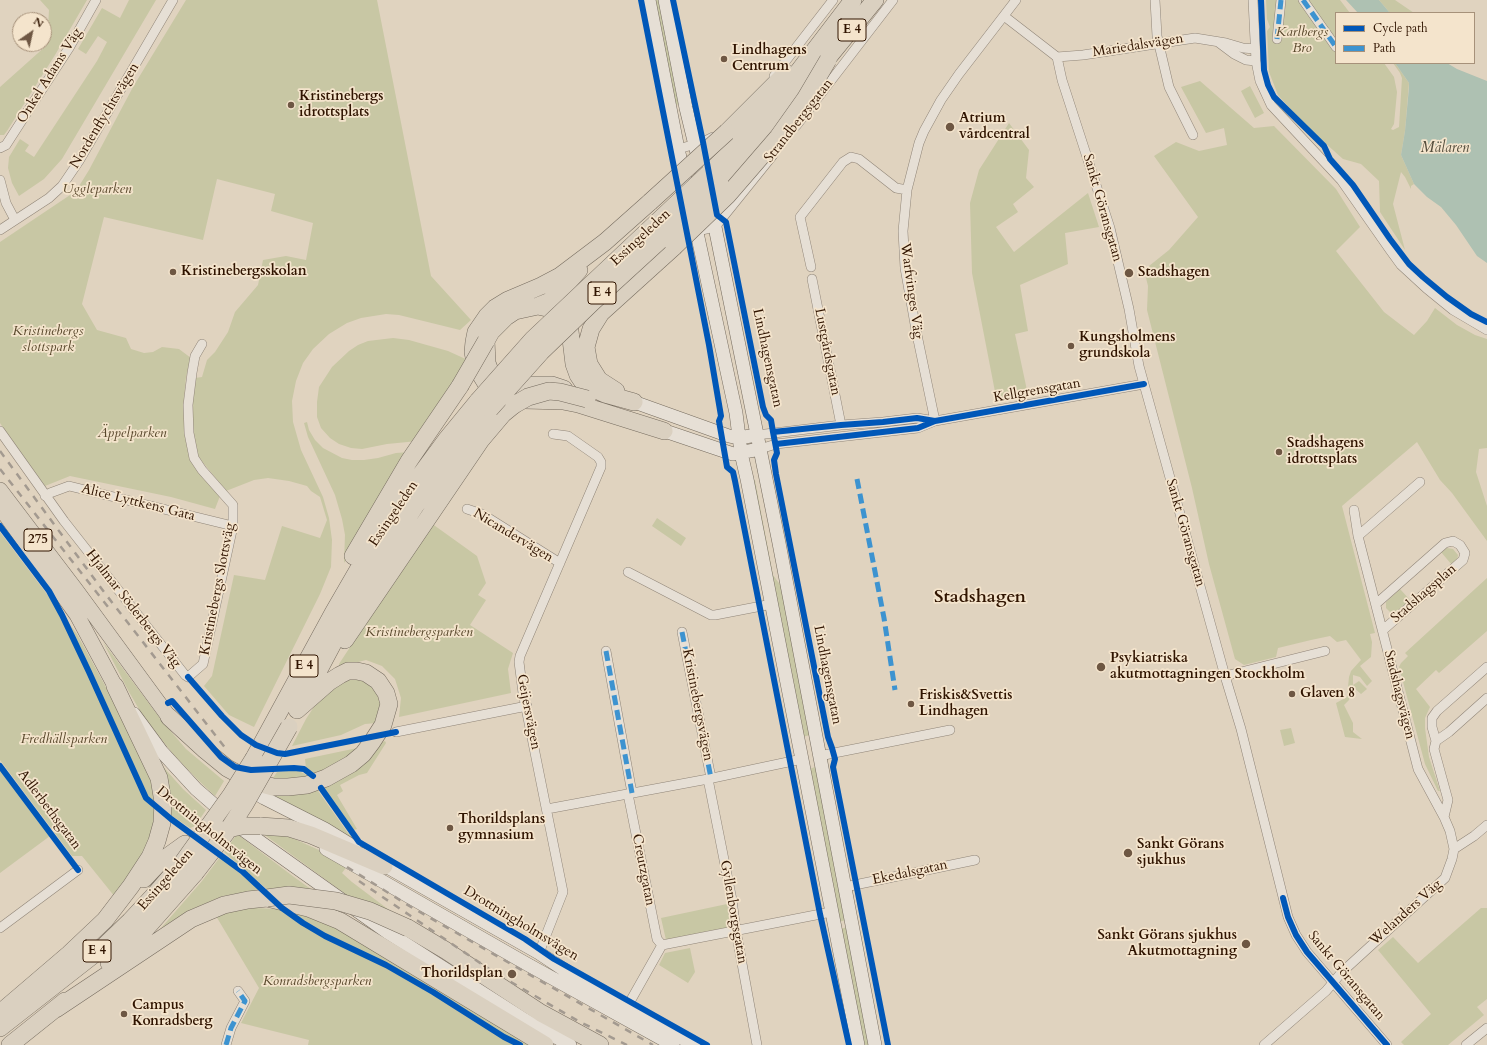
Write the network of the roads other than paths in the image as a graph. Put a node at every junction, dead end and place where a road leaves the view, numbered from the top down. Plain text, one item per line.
1 (96, 0) edge
2 (173, 0) edge
3 (649, 0) edge
4 (665, 0) edge
5 (833, 0) edge
6 (853, 0) edge
7 (875, 0) edge
8 (893, 0) edge
9 (1016, 0) edge
10 (1155, 0) edge
11 (1254, 0) edge
12 (1281, 0) edge
13 (1303, 0) edge
14 (1004, 16) junction
15 (831, 28) junction
16 (1277, 39) dead end
17 (1218, 42) junction
18 (1159, 43) junction
19 (1335, 46) edge
20 (1254, 49) junction
21 (1057, 57) junction
22 (828, 60) junction
23 (1256, 61) junction
24 (1193, 135) dead end
25 (694, 144) junction
26 (0, 148) edge
27 (678, 149) junction
28 (0, 180) edge
29 (907, 190) junction
30 (15, 220) junction
31 (715, 227) junction
32 (0, 230) edge
33 (697, 231) junction
34 (605, 242) junction
35 (811, 267) dead end
36 (812, 279) dead end
37 (538, 306) junction
38 (1487, 330) edge
39 (486, 341) junction
40 (738, 342) junction
41 (202, 344) dead end
42 (721, 344) junction
43 (1144, 384) junction
44 (590, 386) junction
45 (484, 405) junction
46 (632, 409) junction
47 (934, 421) junction
48 (842, 424) junction
49 (0, 431) edge
50 (664, 431) junction
51 (553, 434) dead end
52 (757, 435) junction
53 (738, 438) junction
54 (760, 449) junction
55 (741, 453) junction
56 (1420, 482) dead end
57 (0, 490) edge
58 (45, 496) junction
59 (0, 507) edge
60 (467, 509) dead end
61 (1354, 510) dead end
62 (233, 526) junction
63 (1358, 536) junction
64 (560, 564) junction
65 (628, 572) dead end
66 (1377, 603) junction
67 (772, 604) junction
68 (333, 613) junction
69 (1383, 630) junction
70 (682, 632) dead end
71 (1325, 650) dead end
72 (606, 651) dead end
73 (1487, 667) edge
74 (318, 670) junction
75 (1225, 676) junction
76 (188, 677) joint
77 (115, 686) junction
78 (1487, 698) edge
79 (526, 706) junction
80 (297, 710) junction
81 (169, 717) junction
82 (282, 723) junction
83 (950, 730) dead end
84 (396, 732) dead end
85 (1436, 741) junction
86 (819, 756) junction
87 (802, 759) junction
88 (709, 778) junction
89 (630, 793) junction
90 (547, 809) junction
91 (1444, 817) junction
92 (1487, 825) edge
93 (266, 826) junction
94 (1454, 850) junction
95 (975, 860) dead end
96 (384, 866) junction
97 (189, 868) junction
98 (78, 870) dead end
99 (845, 887) junction
100 (268, 898) junction
101 (832, 912) junction
102 (105, 920) junction
103 (484, 923) junction
104 (0, 928) edge
105 (736, 931) junction
106 (662, 945) junction
107 (539, 954) junction
108 (1334, 982) junction
109 (238, 991) dead end
110 (588, 997) junction
111 (627, 1007) junction
112 (56, 1009) junction
113 (0, 1013) edge
114 (0, 1028) edge
115 (1487, 1028) edge
116 (568, 1044) edge
117 (10, 1045) edge
118 (226, 1045) edge
119 (545, 1045) edge
120 (600, 1045) edge
121 (673, 1045) edge
122 (694, 1045) edge
123 (757, 1045) edge
124 (858, 1045) edge
125 (875, 1045) edge
126 (1264, 1045) edge
127 (1387, 1045) edge
128 (1466, 1045) edge

1 - 26 street, Onkel Adams Väg
2 - 30 street, Nordenflychtsvägen
3 - 27 street
4 - 25 street, Lindhagensgatan
5 - 25 street
6 - 15 highway, E 4
7 - 22 highway, E 4
8 - 31 street, Strandbergsgatan
9 - 14 street, Warfvinges Väg
10 - 18 street
11 - 20 street
12 - 16 street
13 - 19 street
14 - 21 street
14 - 29 street, Warfvinges Väg
15 - 34 highway, bridge
15 - 45 highway, Essingeleden / E 4, bridge
17 - 18 street, Mariedalsvägen
17 - 20 street, Mariedalsvägen
17 - 23 street, Mariedalsvägen
18 - 21 street, Mariedalsvägen
18 - 24 street
20 - 23 street
21 - 43 street, Sankt Göransgatan
22 - 44 highway, bridge
22 - 45 highway, Essingeleden / E 4, bridge
23 - 38 street
25 - 27 street
25 - 31 street, Lindhagensgatan
27 - 33 street
28 - 30 street
29 - 35 street
29 - 47 street, Warfvinges Väg
30 - 32 street, Nordenflychtsvägen
31 - 33 street
31 - 40 street, Lindhagensgatan
33 - 42 street
34 - 37 highway
34 - 50 highway
36 - 48 street, Lustgårdsgatan
37 - 39 highway
37 - 44 highway, bridge
39 - 44 highway, bridge
39 - 68 highway, bridge
40 - 42 street
40 - 52 street, Lindhagensgatan
41 - 62 street, Kristinebergs Slottsväg
42 - 53 street
43 - 47 street, Kellgrensgatan
43 - 75 street, Sankt Göransgatan
44 - 46 highway
44 - 46 highway
44 - 74 highway, bridge
45 - 68 highway, Essingeleden / E 4
45 - 74 highway, Essingeleden / E 4
46 - 50 street, Kellgrensgatan
46 - 53 street, Kellgrensgatan
47 - 48 street, Kellgrensgatan
47 - 54 street, Kellgrensgatan
48 - 52 street, Kellgrensgatan
49 - 58 street, Hjalmar Söderbergs Väg
50 - 55 street, Kellgrensgatan
51 - 64 street, Geijersvägen
52 - 53 street, Kellgrensgatan
52 - 54 street, Lindhagensgatan
53 - 55 street
54 - 55 street, Kellgrensgatan
54 - 86 street, Lindhagensgatan
55 - 67 street
56 - 63 street
57 - 81 main road, Drottningholmsvägen / 275
58 - 62 street, Alice Lyttkens Gata
58 - 76 street, Hjalmar Söderbergs Väg
59 - 77 main road, Drottningholmsvägen / 275
60 - 64 street, Nicandervägen
61 - 63 street, Stadshagsvägen
62 - 76 street, Kristinebergs Slottsväg
63 - 66 street, Stadshagsvägen
64 - 79 street, Geijersvägen
65 - 67 street
66 - 69 street, Stadshagsvägen
66 - 69 street, Stadshagsplan
67 - 87 street
68 - 82 highway, Essingeleden / E 4
69 - 91 street, Stadshagsvägen
70 - 88 street, Kristinebergsvägen
71 - 75 street
72 - 89 street
73 - 85 street
74 - 80 highway, Essingeleden / E 4
75 - 108 street, Sankt Göransgatan
77 - 102 highway
77 - 116 street, Drottningholmsvägen
78 - 85 street
79 - 84 street
79 - 90 street, Geijersvägen
80 - 81 highway
80 - 82 highway, Essingeleden / E 4
81 - 96 street, Drottningholmsvägen
82 - 97 highway, Essingeleden / E 4, bridge
83 - 86 street
85 - 91 street
86 - 87 street
86 - 99 street, Lindhagensgatan
87 - 88 street, Kristinebergsvägen
87 - 101 street
88 - 89 street, Kristinebergsvägen
88 - 105 street, Gyllenborgsgatan
89 - 90 street, Kristinebergsvägen
89 - 106 street, Creutzgatan
90 - 107 street, Geijersvägen
91 - 94 street, Stadshagsvägen
92 - 94 street
93 - 96 highway
93 - 102 highway, bridge
93 - 110 street, Drottningholmsvägen
94 - 108 street, Welanders Väg
95 - 99 street, Ekedalsgatan
96 - 103 street, Drottningholmsvägen
97 - 112 highway, Essingeleden / E 4
97 - 114 highway, Essingeleden / E 4
98 - 104 street
99 - 125 street, Lindhagensgatan
100 - 112 highway
100 - 119 highway
100 - 120 highway, bridge
101 - 105 street
101 - 124 street
102 - 113 highway
103 - 107 street, Drottningholmsvägen
103 - 110 street, Drottningholmsvägen
105 - 106 street
105 - 123 street, Gyllenborgsgatan
106 - 111 street
107 - 111 street, Drottningholmsvägen
108 - 126 street, Welanders Väg
108 - 127 street, Sankt Göransgatan
109 - 118 street
110 - 121 street, Drottningholmsvägen
111 - 122 street, Drottningholmsvägen
112 - 117 highway, Essingeleden / E 4
115 - 128 street

